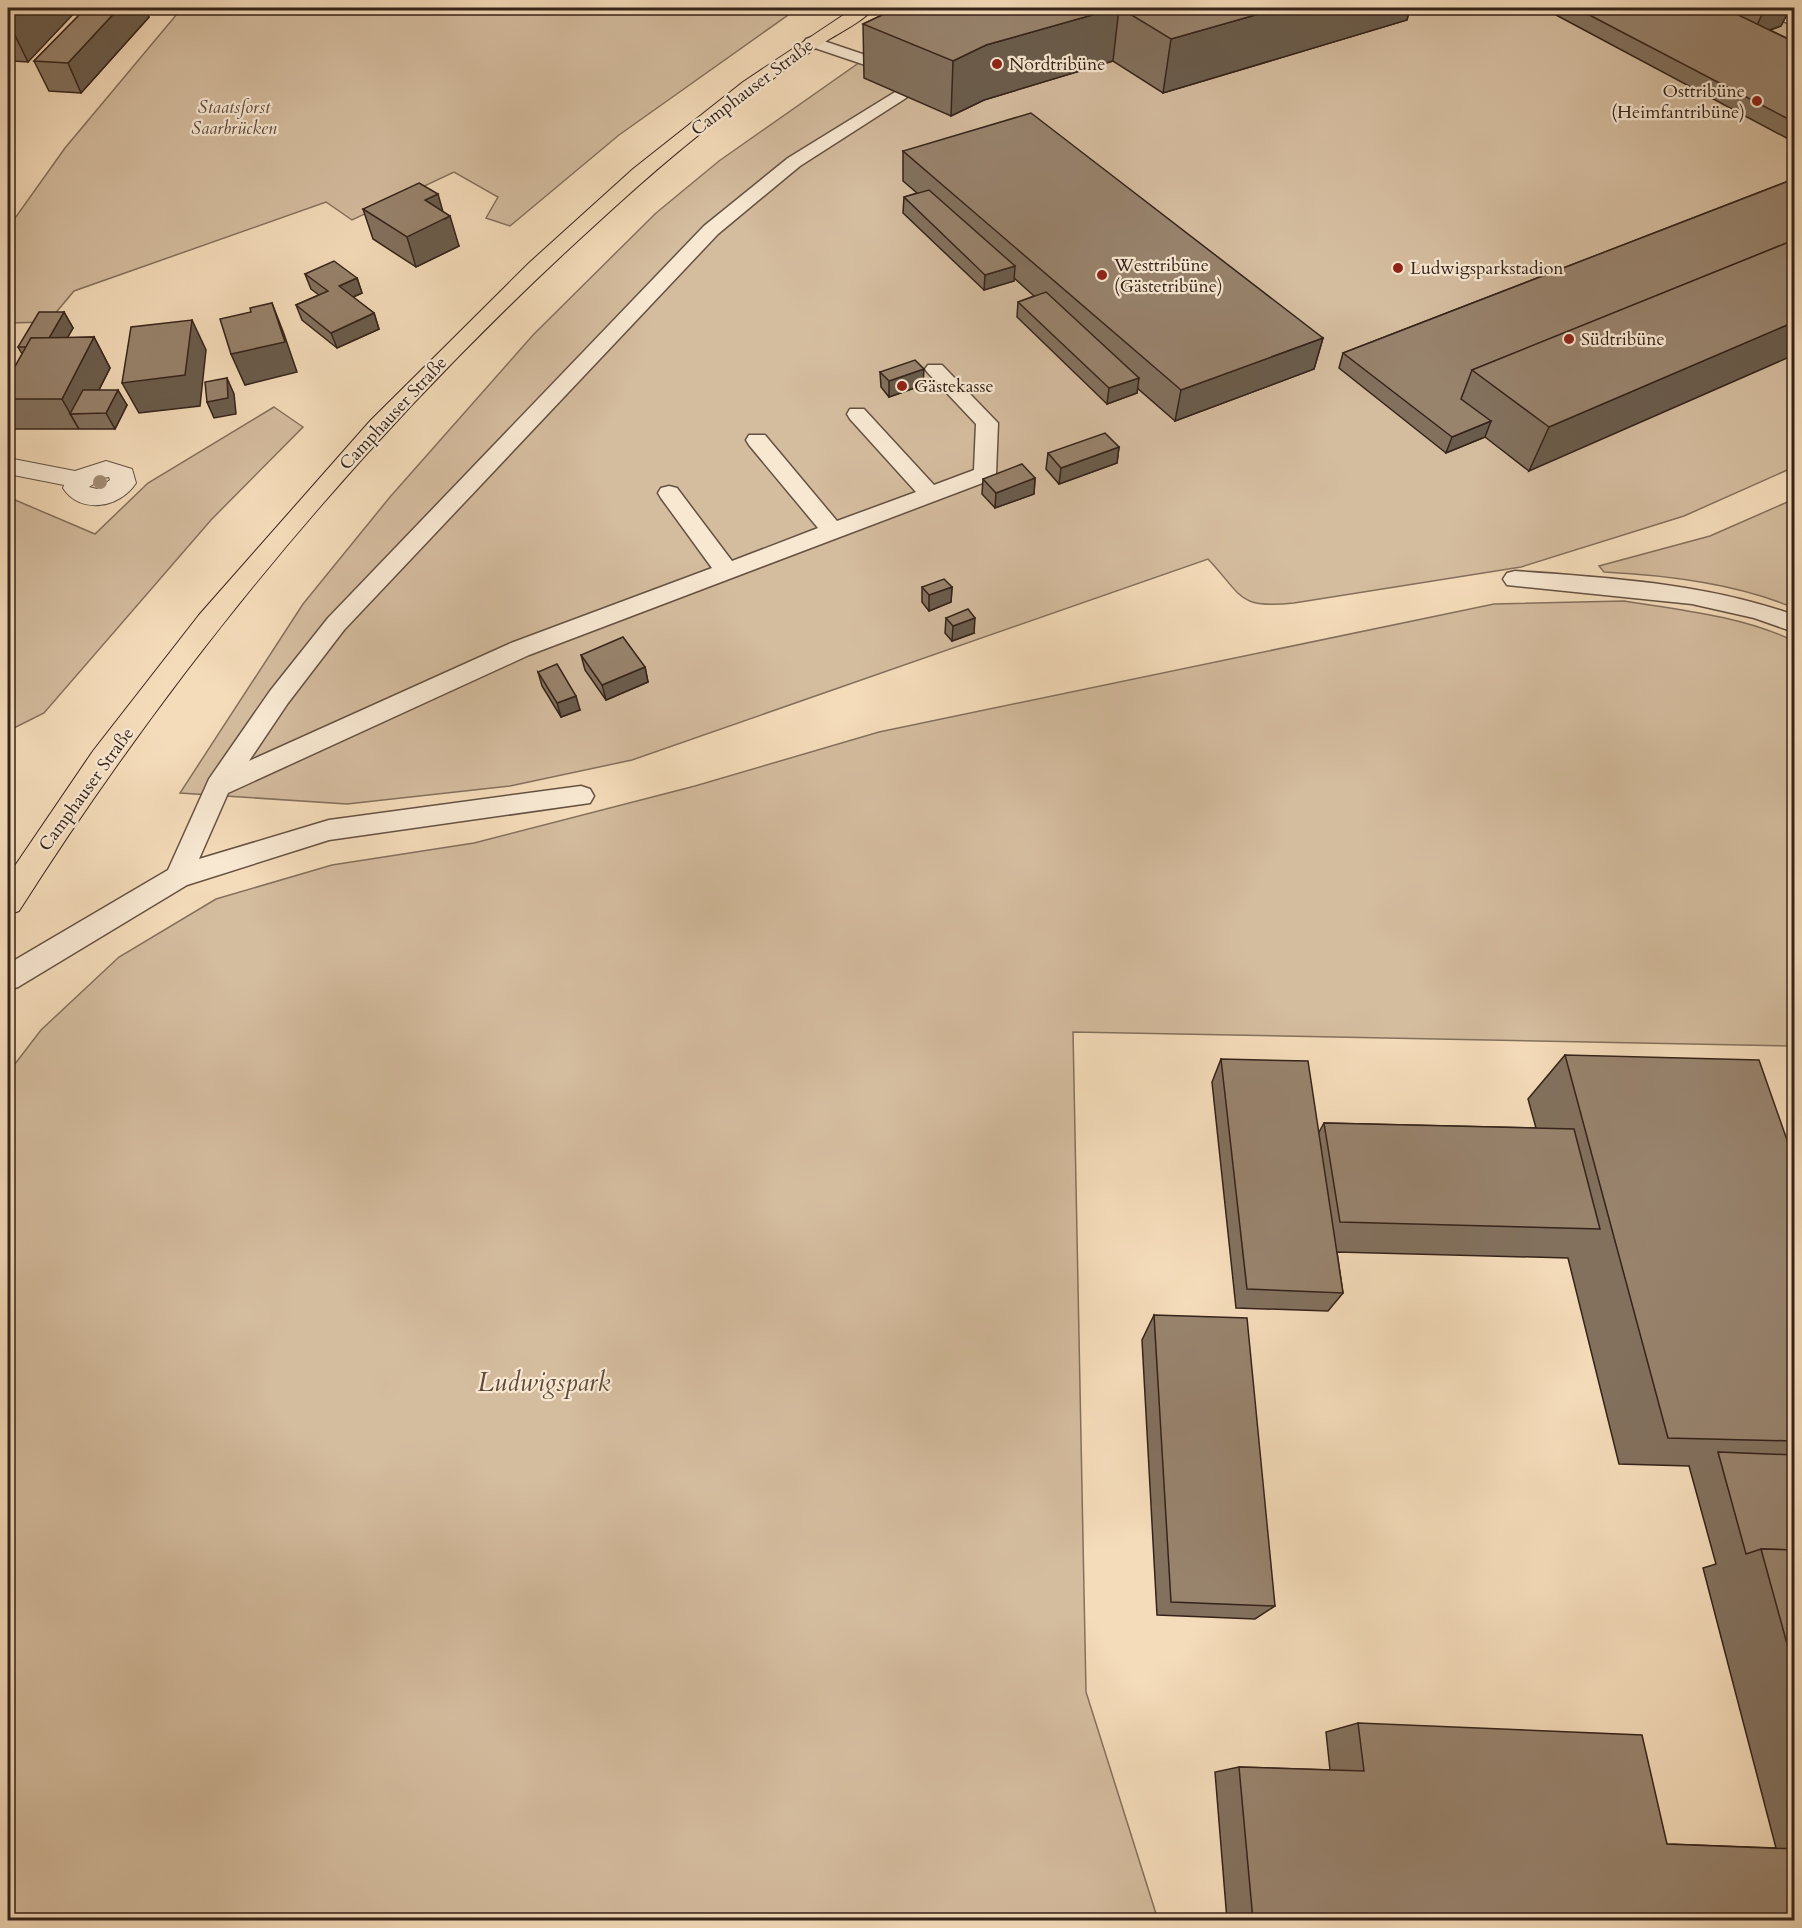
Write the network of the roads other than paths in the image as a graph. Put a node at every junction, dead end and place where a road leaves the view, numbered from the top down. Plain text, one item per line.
1 (865, 8) edge
2 (1763, 8) edge
3 (1794, 21) edge
4 (812, 42) junction
5 (886, 67) edge
6 (900, 94) dead end
7 (935, 369) dead end
8 (857, 414) dead end
9 (757, 440) dead end
10 (8, 466) edge
11 (80, 480) dead end
12 (669, 493) dead end
13 (930, 494) junction
14 (833, 531) junction
15 (728, 571) junction
16 (1515, 579) dead end
17 (1794, 624) edge
18 (218, 786) junction
19 (581, 796) dead end
20 (178, 877) junction
21 (8, 902) edge
22 (8, 978) edge

1 - 4 main road, Camphauser Straße
2 - 3 lane
4 - 5 lane
4 - 21 main road, Camphauser Straße
6 - 18 lane
7 - 13 lane
8 - 13 lane
9 - 14 lane
10 - 11 street
12 - 15 lane
13 - 14 lane
14 - 15 lane
15 - 18 lane
16 - 17 lane
18 - 20 lane
19 - 20 lane
20 - 22 lane

